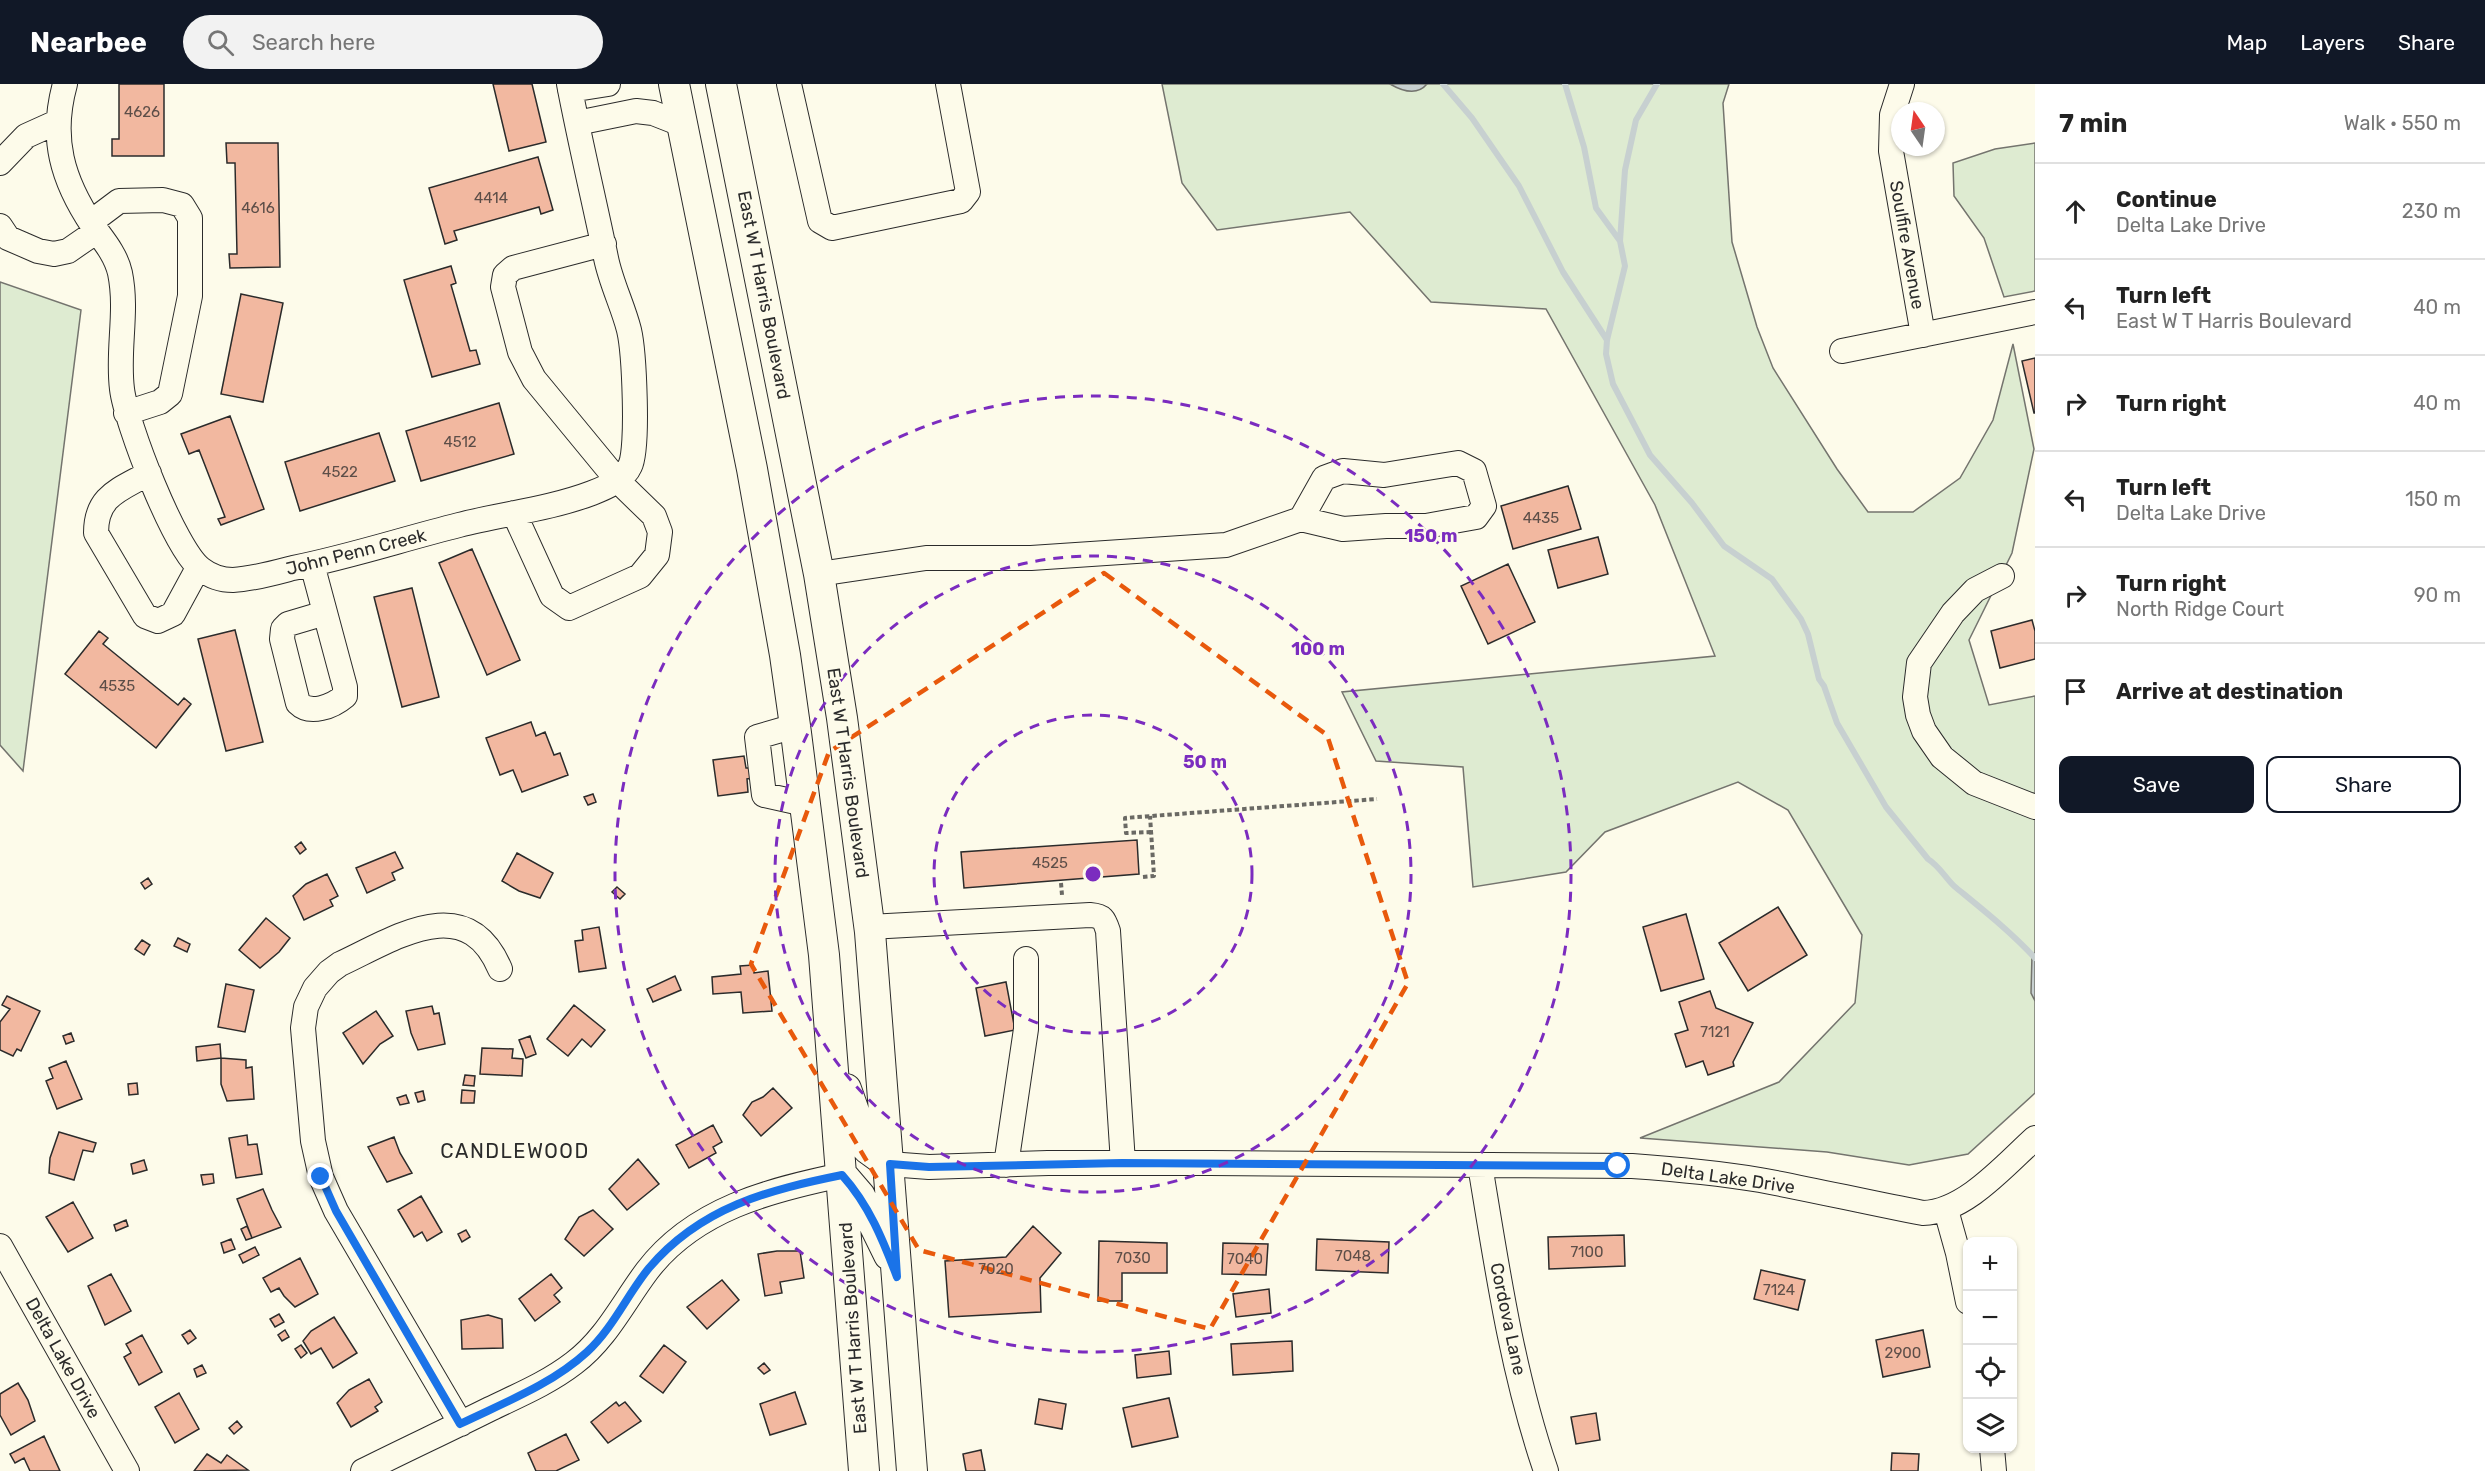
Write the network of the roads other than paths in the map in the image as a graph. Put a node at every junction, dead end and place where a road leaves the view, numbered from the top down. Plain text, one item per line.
1 (64, 84) edge
2 (608, 84) edge
3 (674, 84) edge
4 (721, 84) edge
5 (789, 84) edge
6 (948, 84) edge
7 (1902, 84) edge
8 (569, 87) edge
9 (57, 122) junction
10 (578, 123) junction
11 (681, 124) junction
12 (0, 163) edge
13 (0, 226) edge
14 (94, 226) junction
15 (604, 244) junction
16 (2035, 312) edge
17 (1923, 335) junction
18 (1842, 351) dead end
19 (126, 413) junction
20 (149, 473) junction
21 (618, 481) junction
22 (514, 513) junction
23 (1301, 519) junction
24 (312, 564) junction
25 (198, 568) junction
26 (819, 574) junction
27 (2002, 576) dead end
28 (325, 613) dead end
29 (795, 726) junction
30 (805, 804) junction
31 (2035, 807) edge
32 (869, 927) junction
33 (1026, 959) dead end
34 (500, 969) dead end
35 (831, 1043) junction
36 (2035, 1138) edge
37 (1122, 1163) junction
38 (890, 1164) junction
39 (1006, 1165) junction
40 (1480, 1165) junction
41 (842, 1175) junction
42 (1946, 1210) junction
43 (0, 1246) edge
44 (897, 1277) junction
45 (1966, 1291) edge
46 (460, 1424) junction
47 (1992, 1453) edge
48 (127, 1471) edge
49 (363, 1471) edge
50 (864, 1471) edge
51 (912, 1471) edge
52 (1546, 1471) edge
53 (1994, 1471) edge

1 - 9 street
2 - 8 street
3 - 11 main road, East W T Harris Boulevard
4 - 26 main road, East W T Harris Boulevard
5 - 6 street
7 - 17 street, Soulfire Avenue
8 - 10 street
9 - 12 street
9 - 14 street
10 - 11 street
10 - 15 street
11 - 29 main road, East W T Harris Boulevard
13 - 14 street
14 - 19 street
14 - 19 street
15 - 21 street
15 - 21 street
16 - 17 street
17 - 18 street
19 - 20 street
20 - 25 street
20 - 25 street
21 - 22 street, John Penn Creek
21 - 22 street
22 - 24 street, John Penn Creek
23 - 23 street
23 - 26 street
24 - 25 street, John Penn Creek
24 - 28 street
26 - 32 main road, East W T Harris Boulevard
27 - 31 street
29 - 30 main road, East W T Harris Boulevard
29 - 30 street
30 - 35 main road, East W T Harris Boulevard
32 - 37 street
32 - 38 main road, East W T Harris Boulevard
33 - 39 street
34 - 46 street
35 - 38 main road
35 - 41 main road, East W T Harris Boulevard
36 - 42 street, Delta Lake Drive
37 - 39 street, Delta Lake Drive
37 - 40 street, Delta Lake Drive
38 - 39 street, Delta Lake Drive
38 - 44 main road, East W T Harris Boulevard
40 - 42 street, Delta Lake Drive
40 - 52 street, Cordova Lane
41 - 44 main road
41 - 46 street
41 - 50 main road, East W T Harris Boulevard
42 - 45 street
43 - 48 street, Delta Lake Drive
44 - 51 main road, East W T Harris Boulevard
46 - 49 street
47 - 53 street

